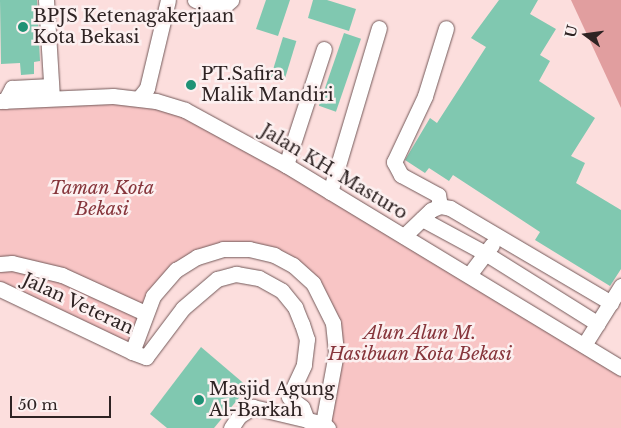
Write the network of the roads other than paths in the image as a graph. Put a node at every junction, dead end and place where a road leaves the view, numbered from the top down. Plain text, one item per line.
1 (46, 0) edge
2 (168, 0) edge
3 (195, 0) edge
4 (231, 0) edge
5 (379, 28) dead end
6 (446, 28) dead end
7 (324, 49) dead end
8 (52, 92) junction
9 (139, 98) junction
10 (2, 101) edge
11 (286, 165) junction
12 (330, 192) junction
13 (440, 206) junction
14 (422, 219) junction
15 (404, 236) junction
16 (498, 236) junction
17 (486, 253) junction
18 (0, 264) edge
19 (468, 275) junction
20 (530, 281) junction
21 (621, 286) edge
22 (0, 289) edge
23 (513, 302) junction
24 (611, 302) junction
25 (145, 313) junction
26 (598, 324) junction
27 (584, 345) junction
28 (132, 352) junction
29 (621, 368) edge
30 (307, 420) junction
31 (325, 426) edge
32 (231, 428) edge

1 - 8 street
2 - 9 street
3 - 4 street
5 - 12 street
6 - 13 street
7 - 11 street
8 - 9 street, Jalan KH. Masturo
8 - 10 street, Jalan KH. Masturo
9 - 11 street, Jalan KH. Masturo
11 - 12 street, Jalan KH. Masturo
12 - 15 street, Jalan KH. Masturo
13 - 14 street
13 - 16 street
14 - 15 street
14 - 17 street
15 - 19 street, Jalan KH. Masturo
16 - 17 street
16 - 24 street
17 - 19 street
17 - 20 street
18 - 25 street, Jalan Veteran
19 - 23 street, Jalan KH. Masturo
20 - 23 street
20 - 26 street
21 - 24 street
22 - 28 street, Jalan Veteran
23 - 27 street, Jalan KH. Masturo
24 - 26 street
25 - 28 street, Jalan Veteran
25 - 31 street, Jalan Veteran
26 - 27 street
27 - 29 street, Jalan KH. Masturo
28 - 30 street
30 - 31 street
30 - 32 street

